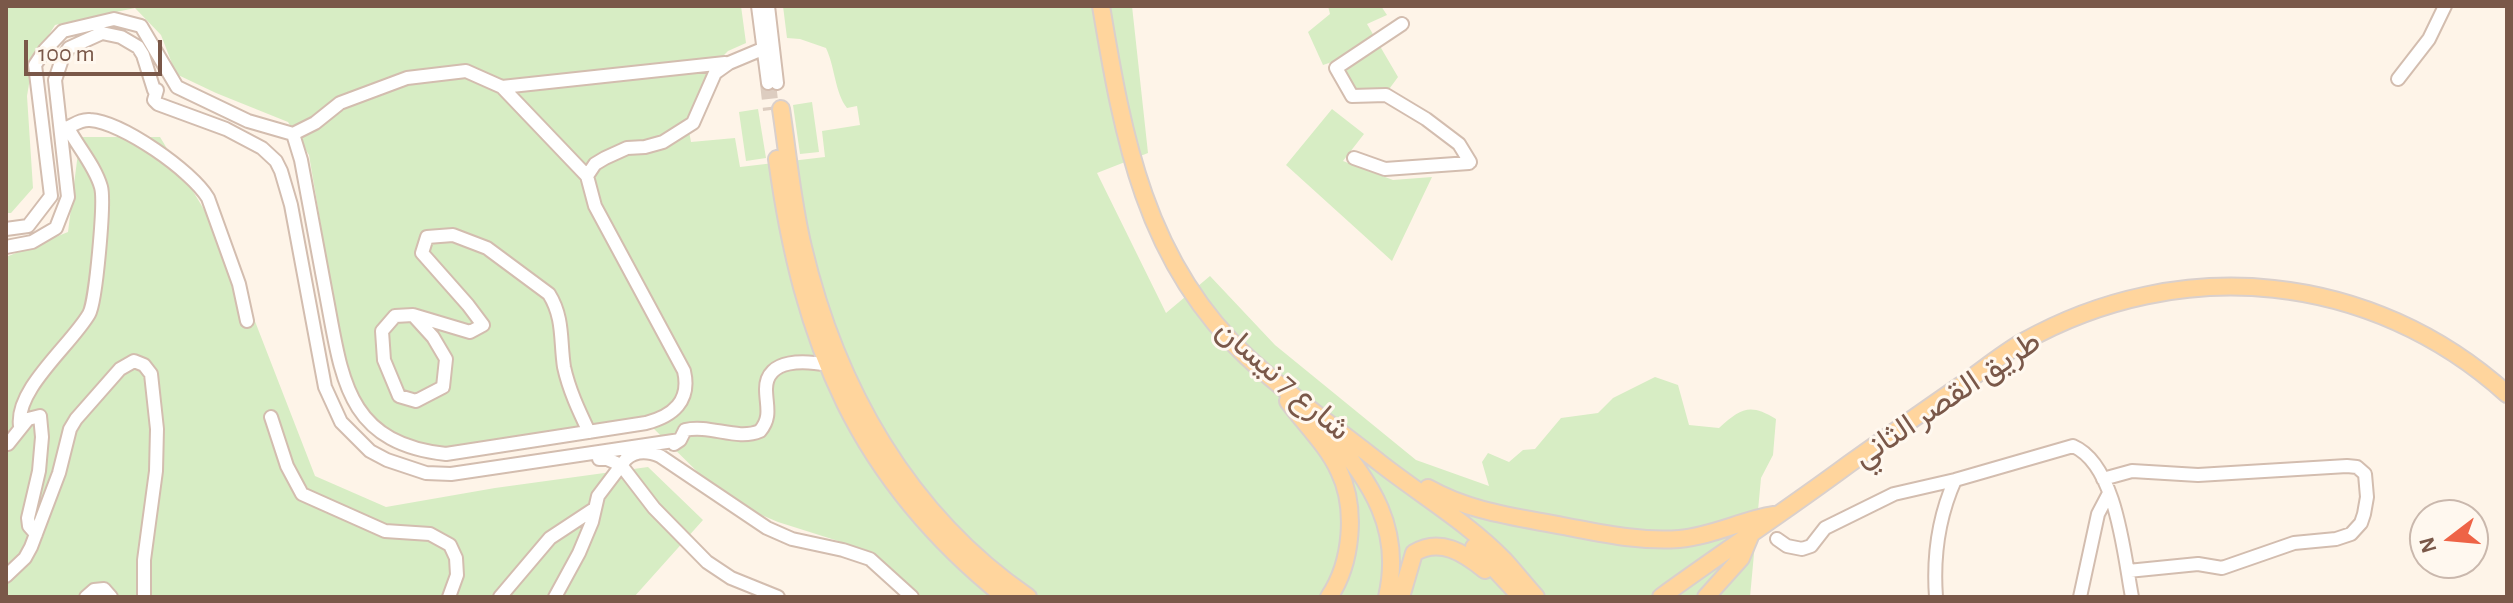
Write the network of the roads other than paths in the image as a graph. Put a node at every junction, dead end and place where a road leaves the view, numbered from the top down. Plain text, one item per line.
1 (758, 6) edge
2 (768, 6) edge
3 (1091, 6) edge
4 (1101, 6) edge
5 (2445, 6) edge
6 (1402, 24) dead end
7 (768, 48) junction
8 (729, 63) junction
9 (2398, 79) dead end
10 (772, 83) tunnel mouth
11 (502, 87) junction
12 (65, 129) junction
13 (293, 134) junction
14 (1354, 158) dead end
15 (587, 176) junction
16 (6, 229) edge
17 (6, 247) edge
18 (413, 315) junction
19 (247, 321) dead end
20 (828, 365) junction
21 (2507, 394) edge
22 (1288, 401) junction
23 (271, 417) dead end
24 (20, 426) junction
25 (589, 432) junction
26 (1330, 433) junction
27 (680, 440) junction
28 (8, 444) edge
29 (660, 456) junction
30 (599, 459) dead end
31 (621, 465) junction
32 (1386, 467) junction
33 (2103, 479) junction
34 (1955, 480) junction
35 (2108, 495) junction
36 (594, 509) junction
37 (1780, 515) junction
38 (36, 534) junction
39 (1751, 534) junction
40 (1777, 539) dead end
41 (2128, 571) junction
42 (6, 576) edge
43 (86, 597) edge
44 (111, 597) edge
45 (144, 597) edge
46 (449, 597) edge
47 (500, 597) edge
48 (555, 597) edge
49 (778, 597) edge
50 (912, 597) edge
51 (1005, 597) edge
52 (1028, 597) edge
53 (1329, 597) edge
54 (1387, 597) edge
55 (1401, 597) edge
56 (1513, 597) edge
57 (1521, 597) edge
58 (1536, 597) edge
59 (1661, 597) edge
60 (1706, 597) edge
61 (1936, 597) edge
62 (2080, 597) edge
63 (2132, 597) edge

1 - 7 street
2 - 7 street
3 - 22 main road, شارع 7 نيسان
4 - 32 main road, شارع 7 نيسان
5 - 9 street
6 - 14 street
7 - 8 street
7 - 10 street
8 - 11 street
8 - 15 street
11 - 13 street
11 - 15 street
12 - 17 street
12 - 19 street
12 - 24 street
12 - 27 street
13 - 16 street
13 - 25 street
15 - 25 street
18 - 18 street
18 - 25 street
20 - 27 street
20 - 51 main road
20 - 52 main road
21 - 37 main road, طريق القصر الثاني
22 - 26 main road, شارع 7 نيسان
22 - 53 main road
23 - 46 street
24 - 28 street
24 - 38 street
26 - 54 main road
26 - 57 main road, شارع 7 نيسان
27 - 29 street
29 - 31 street
29 - 50 street
30 - 31 street
31 - 36 street
31 - 49 street
32 - 37 main road
32 - 58 main road, شارع 7 نيسان
33 - 34 street
33 - 35 street
33 - 41 street
34 - 40 street
34 - 61 street
35 - 41 street
35 - 62 street
36 - 47 street
36 - 48 street
37 - 39 main road, طريق القصر الثاني
38 - 42 street
38 - 45 street
39 - 59 main road, طريق القصر الثاني
39 - 60 main road
41 - 63 street
43 - 44 street
55 - 56 main road

